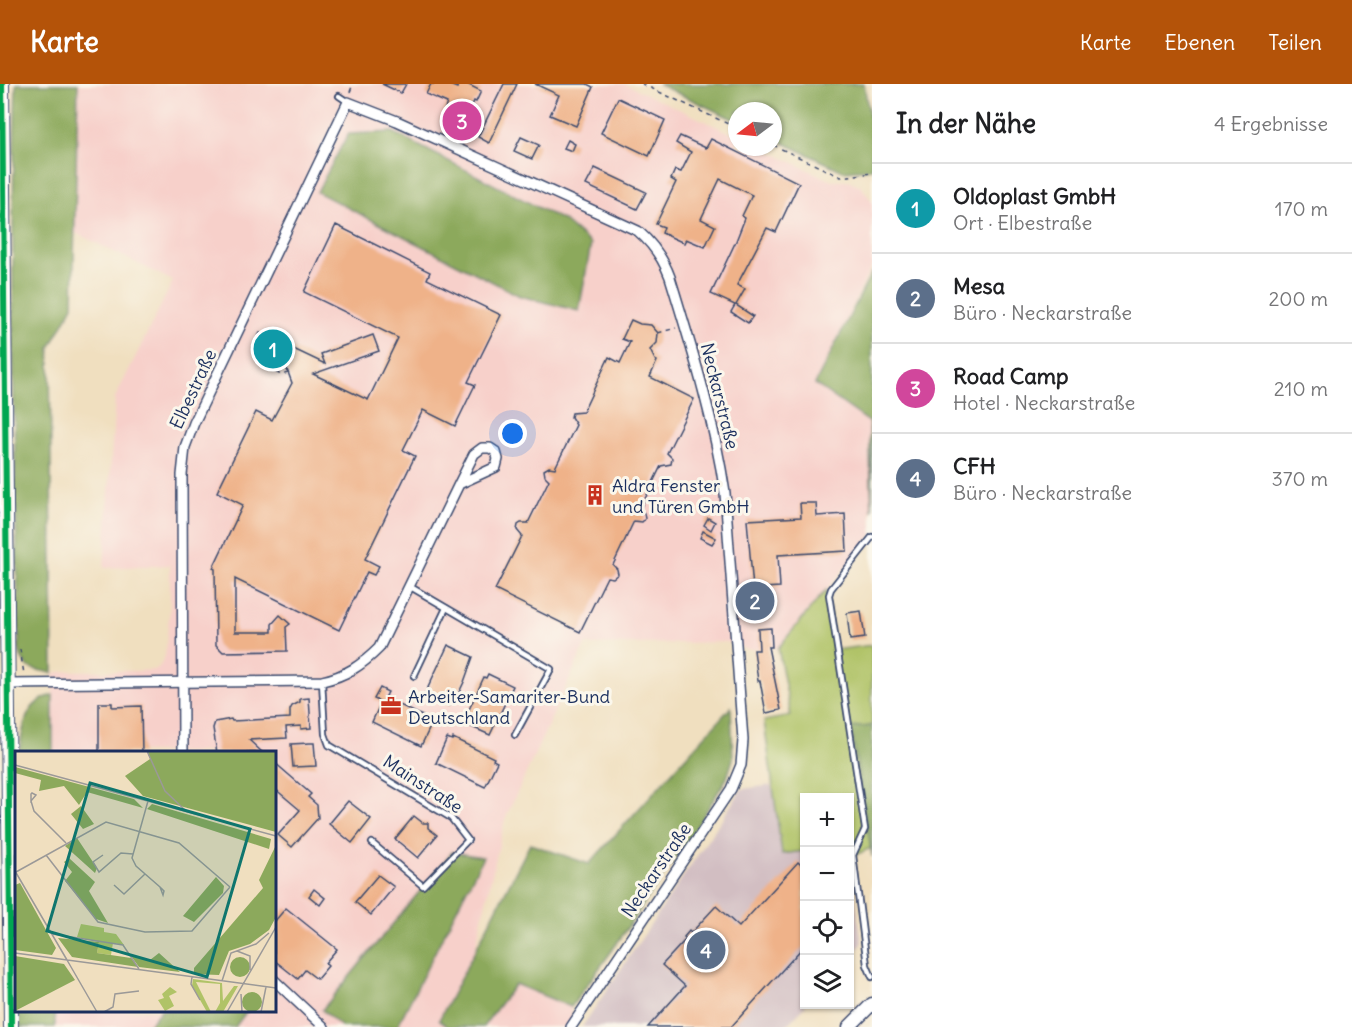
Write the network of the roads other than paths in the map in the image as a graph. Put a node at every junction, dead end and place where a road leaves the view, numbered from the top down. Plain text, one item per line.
1 (2, 84) edge
2 (339, 96) dead end
3 (348, 102) junction
4 (2, 462) edge
5 (459, 484) junction
6 (872, 537) edge
7 (409, 586) junction
8 (446, 608) junction
9 (414, 676) dead end
10 (321, 681) junction
11 (183, 682) junction
12 (8, 684) junction
13 (515, 735) dead end
14 (183, 751) edge
15 (372, 843) dead end
16 (872, 977) edge
17 (276, 982) edge
18 (872, 1004) edge
19 (10, 1027) edge
20 (324, 1027) edge
21 (570, 1027) edge
22 (849, 1027) edge

1 - 4 main road
2 - 3 lane
3 - 11 street, Elbestraße
3 - 21 street, Neckarstraße
4 - 12 main road
5 - 5 street
5 - 7 street
6 - 16 lane
7 - 8 lane
7 - 10 street
8 - 9 lane
8 - 13 lane
10 - 11 street
10 - 15 lane, Mainstraße
11 - 12 street
11 - 14 street, Elbestraße
12 - 19 main road
17 - 20 street
18 - 22 street

